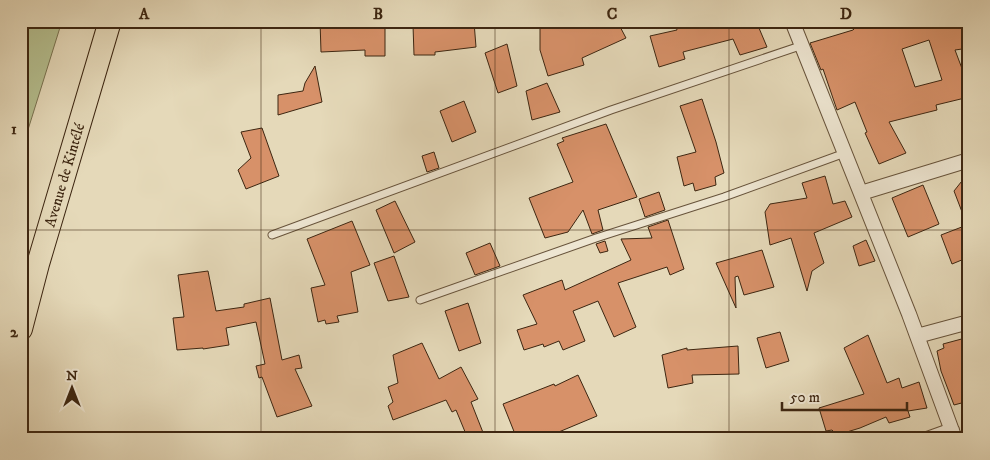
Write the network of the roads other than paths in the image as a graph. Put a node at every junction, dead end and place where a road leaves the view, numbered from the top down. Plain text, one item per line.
1 (110, 21) edge
2 (792, 21) edge
3 (800, 46) junction
4 (844, 154) junction
5 (969, 160) edge
6 (861, 193) junction
7 (272, 235) dead end
8 (26, 292) edge
9 (420, 300) dead end
10 (969, 322) edge
11 (21, 329) edge
12 (917, 336) junction
13 (952, 430) edge
14 (927, 434) edge

1 - 8 main road, Avenue de Kintélé
2 - 3 street
3 - 4 street
3 - 7 lane
4 - 6 street
4 - 9 lane
5 - 6 street
6 - 12 street
8 - 11 main road, Avenue de Kintélé
10 - 12 street
12 - 13 street
13 - 14 street

